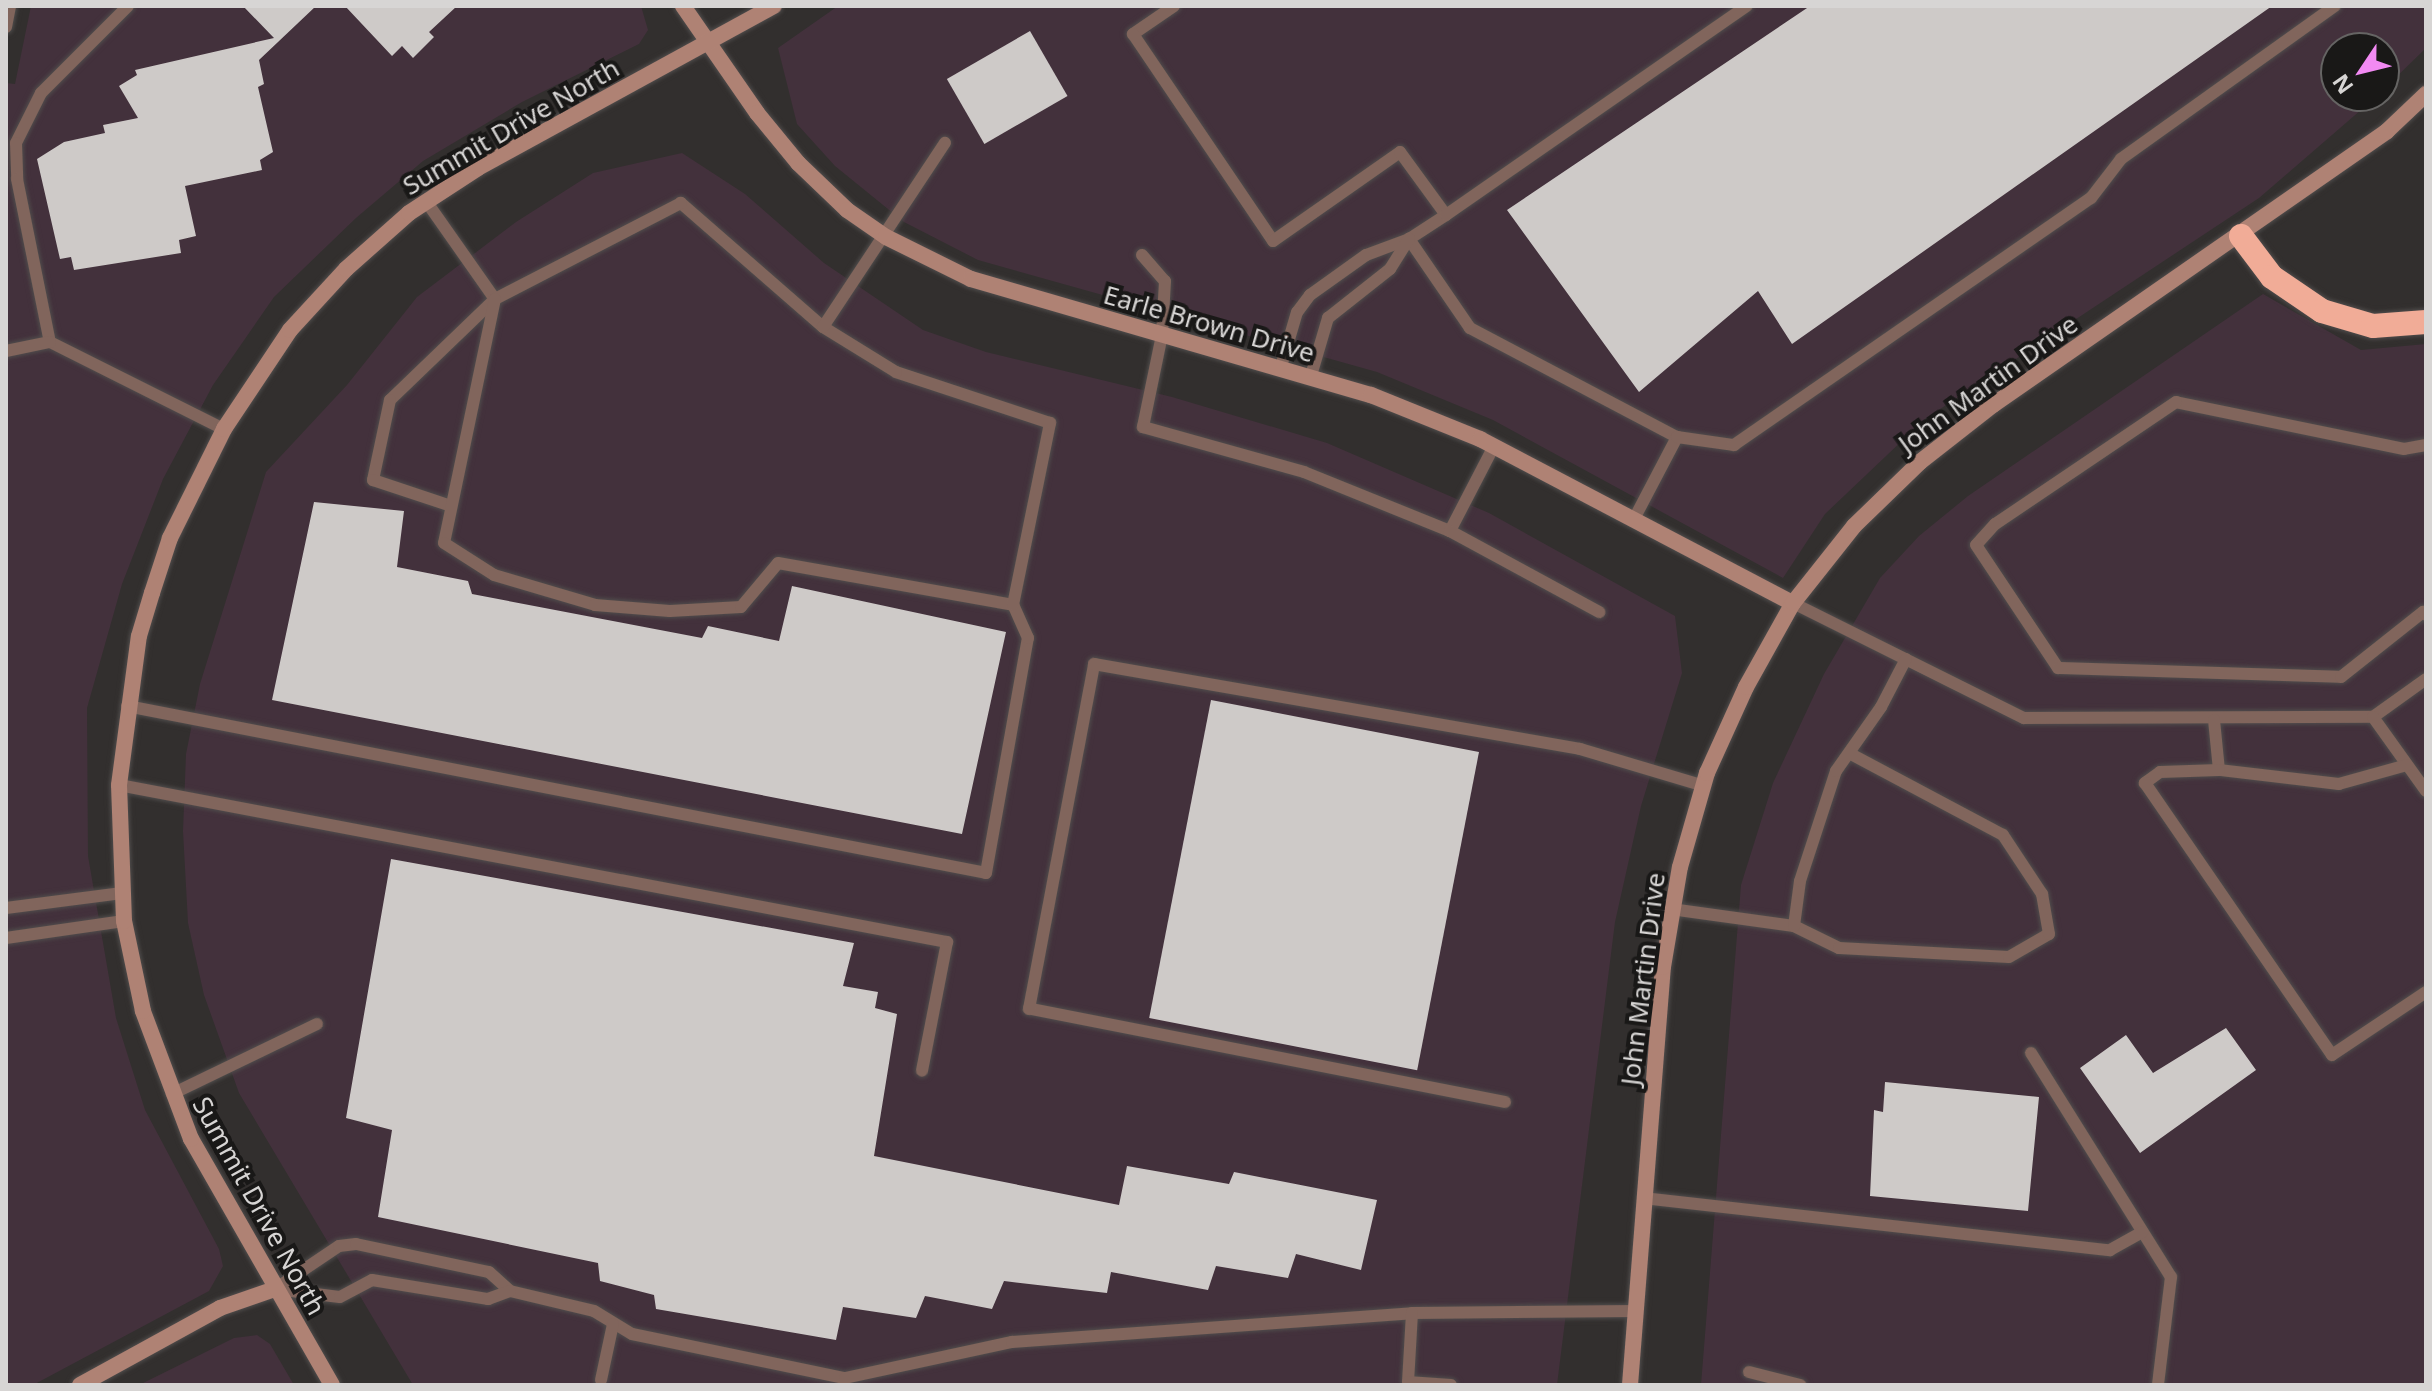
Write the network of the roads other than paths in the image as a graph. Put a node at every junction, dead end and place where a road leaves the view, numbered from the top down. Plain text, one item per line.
1 (10, 6) edge
2 (128, 6) edge
3 (683, 6) edge
4 (774, 6) edge
5 (1174, 6) edge
6 (1747, 6) edge
7 (2335, 6) edge
8 (6, 27) edge
9 (710, 44) junction
10 (2426, 94) edge
11 (945, 143) dead end
12 (426, 201) junction
13 (1446, 215) junction
14 (2241, 236) junction
15 (886, 237) junction
16 (1409, 239) junction
17 (1142, 255) dead end
18 (495, 299) junction
19 (2426, 322) edge
20 (823, 327) junction
21 (1162, 335) junction
22 (50, 342) junction
23 (6, 351) edge
24 (1280, 370) junction
25 (1310, 379) junction
26 (224, 429) junction
27 (1677, 437) junction
28 (2426, 445) edge
29 (1494, 446) junction
30 (451, 506) junction
31 (1634, 519) junction
32 (1450, 531) junction
33 (1793, 603) junction
34 (1013, 605) junction
35 (1599, 612) dead end
36 (2426, 615) edge
37 (1906, 659) junction
38 (2426, 679) edge
39 (127, 706) junction
40 (2373, 717) junction
41 (2214, 720) junction
42 (1849, 753) junction
43 (2407, 765) junction
44 (2219, 770) junction
45 (119, 785) junction
46 (1704, 786) junction
47 (2426, 791) edge
48 (122, 893) junction
49 (6, 908) edge
50 (1671, 909) junction
51 (124, 921) junction
52 (1794, 926) junction
53 (6, 938) edge
54 (2426, 992) edge
55 (317, 1024) dead end
56 (2031, 1053) dead end
57 (922, 1071) dead end
58 (172, 1094) junction
59 (1505, 1102) dead end
60 (1643, 1198) junction
61 (2142, 1232) junction
62 (275, 1289) junction
63 (510, 1291) junction
64 (1637, 1311) junction
65 (1412, 1313) junction
66 (613, 1324) junction
67 (1749, 1372) dead end
68 (601, 1380) dead end
69 (80, 1385) edge
70 (332, 1385) edge
71 (1451, 1385) edge
72 (1630, 1385) edge
73 (1800, 1385) edge
74 (2158, 1385) edge

1 - 8 lane
2 - 22 lane
3 - 9 street, Earle Brown Drive
4 - 9 street, Summit Drive North
5 - 13 lane
6 - 13 lane
7 - 27 lane
9 - 12 street, Summit Drive North
9 - 15 street, Earle Brown Drive
10 - 14 street, John Martin Drive
11 - 15 lane
12 - 18 lane
12 - 26 street, Summit Drive North
13 - 16 lane
14 - 19 highway
14 - 33 street, John Martin Drive
15 - 20 lane
15 - 21 street, Earle Brown Drive
16 - 24 lane
16 - 25 lane
16 - 27 lane
17 - 21 lane
18 - 20 lane
18 - 30 lane
18 - 30 lane
20 - 34 lane
21 - 24 street, Earle Brown Drive
21 - 32 lane
22 - 23 lane
22 - 26 lane
24 - 25 street, Earle Brown Drive
25 - 29 street, Earle Brown Drive
26 - 39 street, Summit Drive North
27 - 31 lane
28 - 36 lane
29 - 31 street, Earle Brown Drive
29 - 32 lane
30 - 34 lane
31 - 33 street, Earle Brown Drive
32 - 35 lane
33 - 37 lane
33 - 46 street, John Martin Drive
34 - 39 lane
37 - 41 lane
37 - 42 lane
38 - 40 lane
39 - 45 street, Summit Drive North
40 - 41 lane
40 - 43 lane
41 - 44 lane
42 - 52 lane
42 - 52 lane
43 - 44 lane
43 - 47 lane
44 - 54 lane
45 - 48 street, Summit Drive North
45 - 57 lane
46 - 50 street, John Martin Drive
46 - 59 lane
48 - 49 lane
48 - 51 street, Summit Drive North
50 - 52 lane
50 - 60 street, John Martin Drive
51 - 53 lane
51 - 58 street, Summit Drive North
55 - 58 lane
56 - 61 lane
58 - 62 street, Summit Drive North
60 - 61 lane
60 - 64 street, John Martin Drive
61 - 74 lane
62 - 63 lane
62 - 63 lane
62 - 69 street
62 - 70 street, Summit Drive North
63 - 66 lane
64 - 65 lane
64 - 72 street, John Martin Drive
65 - 66 lane
65 - 71 lane
66 - 68 lane
67 - 73 lane

